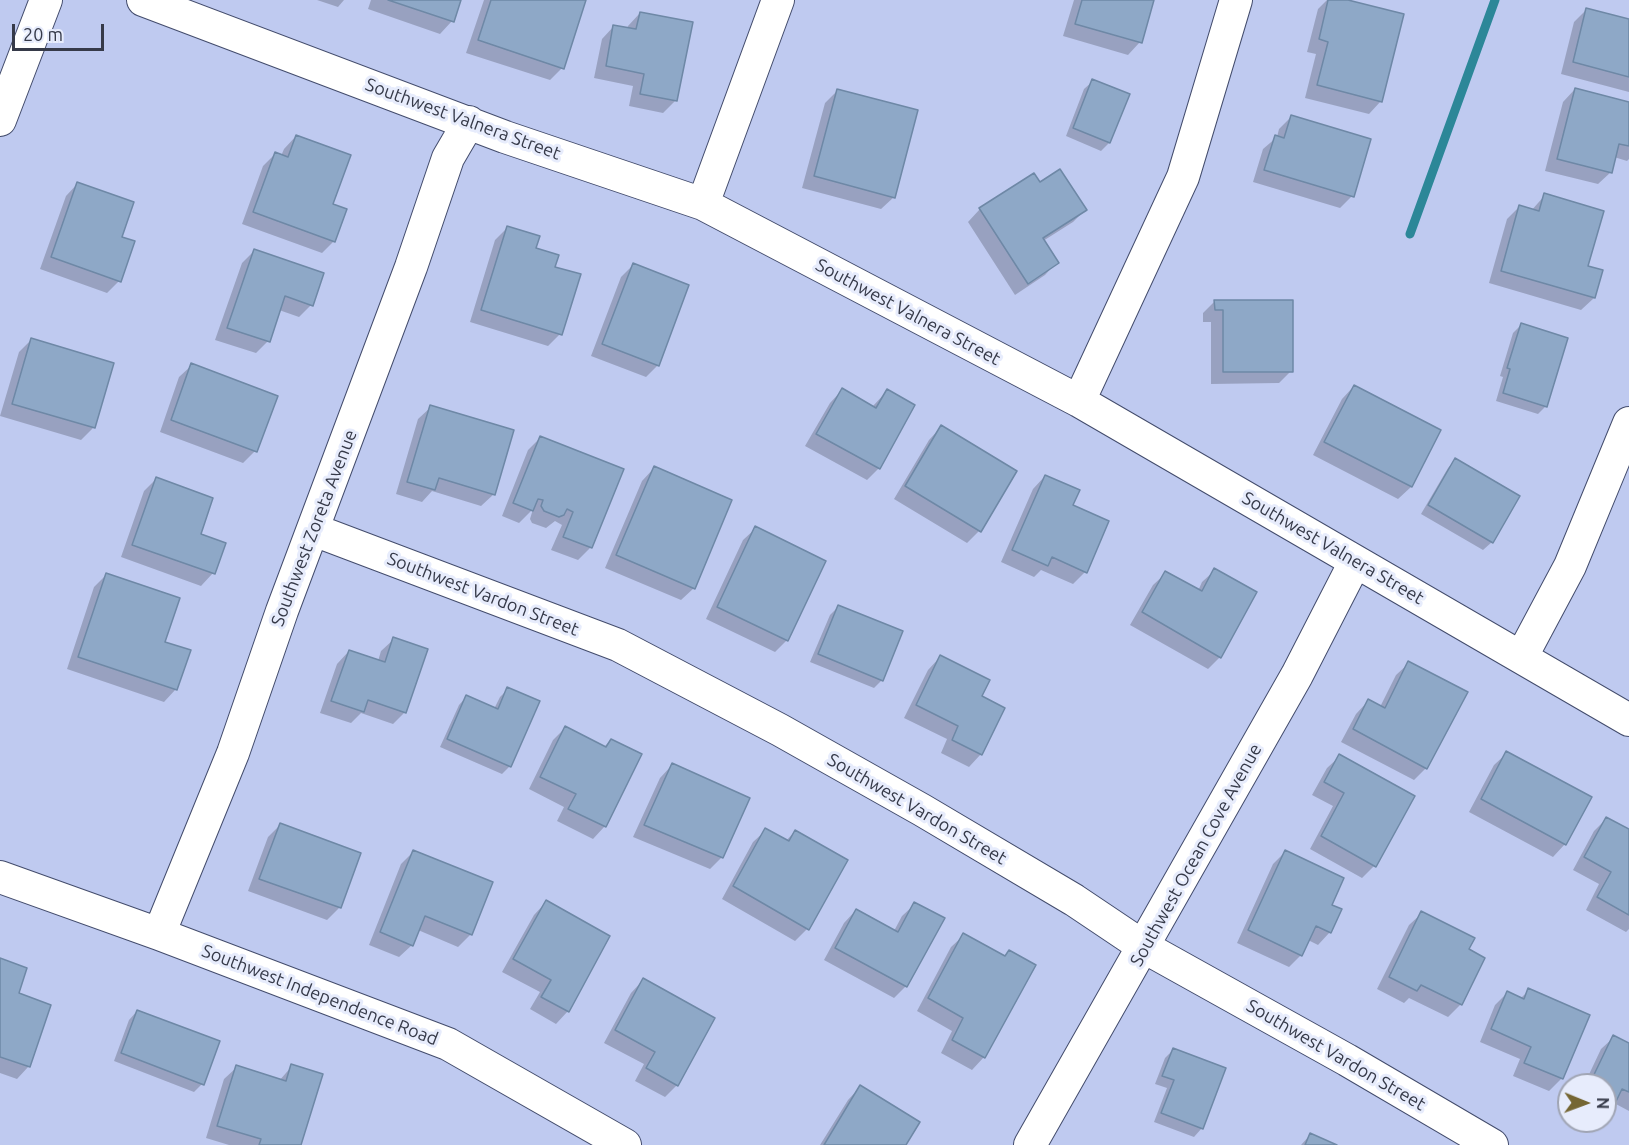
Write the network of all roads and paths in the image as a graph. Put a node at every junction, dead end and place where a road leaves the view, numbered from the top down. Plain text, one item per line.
1 (46, 0) edge
2 (143, 0) edge
3 (778, 0) edge
4 (1236, 0) edge
5 (0, 120) edge
6 (469, 122) junction
7 (703, 204) junction
8 (1079, 401) junction
9 (1629, 423) edge
10 (314, 530) junction
11 (1356, 562) junction
12 (1522, 656) junction
13 (1629, 720) edge
14 (0, 877) edge
15 (159, 934) junction
16 (1144, 946) junction
17 (625, 1145) edge
18 (1030, 1145) edge
19 (1492, 1145) edge

1 - 5 street
2 - 6 street, Southwest Valnera Street
3 - 7 street
4 - 8 street
6 - 7 street, Southwest Valnera Street
6 - 10 street, Southwest Zoreta Avenue
7 - 8 street, Southwest Valnera Street
8 - 11 street, Southwest Valnera Street
9 - 12 street
10 - 15 street, Southwest Zoreta Avenue
10 - 16 street, Southwest Vardon Street
11 - 12 street, Southwest Valnera Street
11 - 16 street, Southwest Ocean Cove Avenue
12 - 13 street, Southwest Valnera Street
14 - 15 street, Southwest Independence Road
15 - 17 street, Southwest Independence Road
16 - 18 street, Southwest Ocean Cove Avenue
16 - 19 street, Southwest Vardon Street

